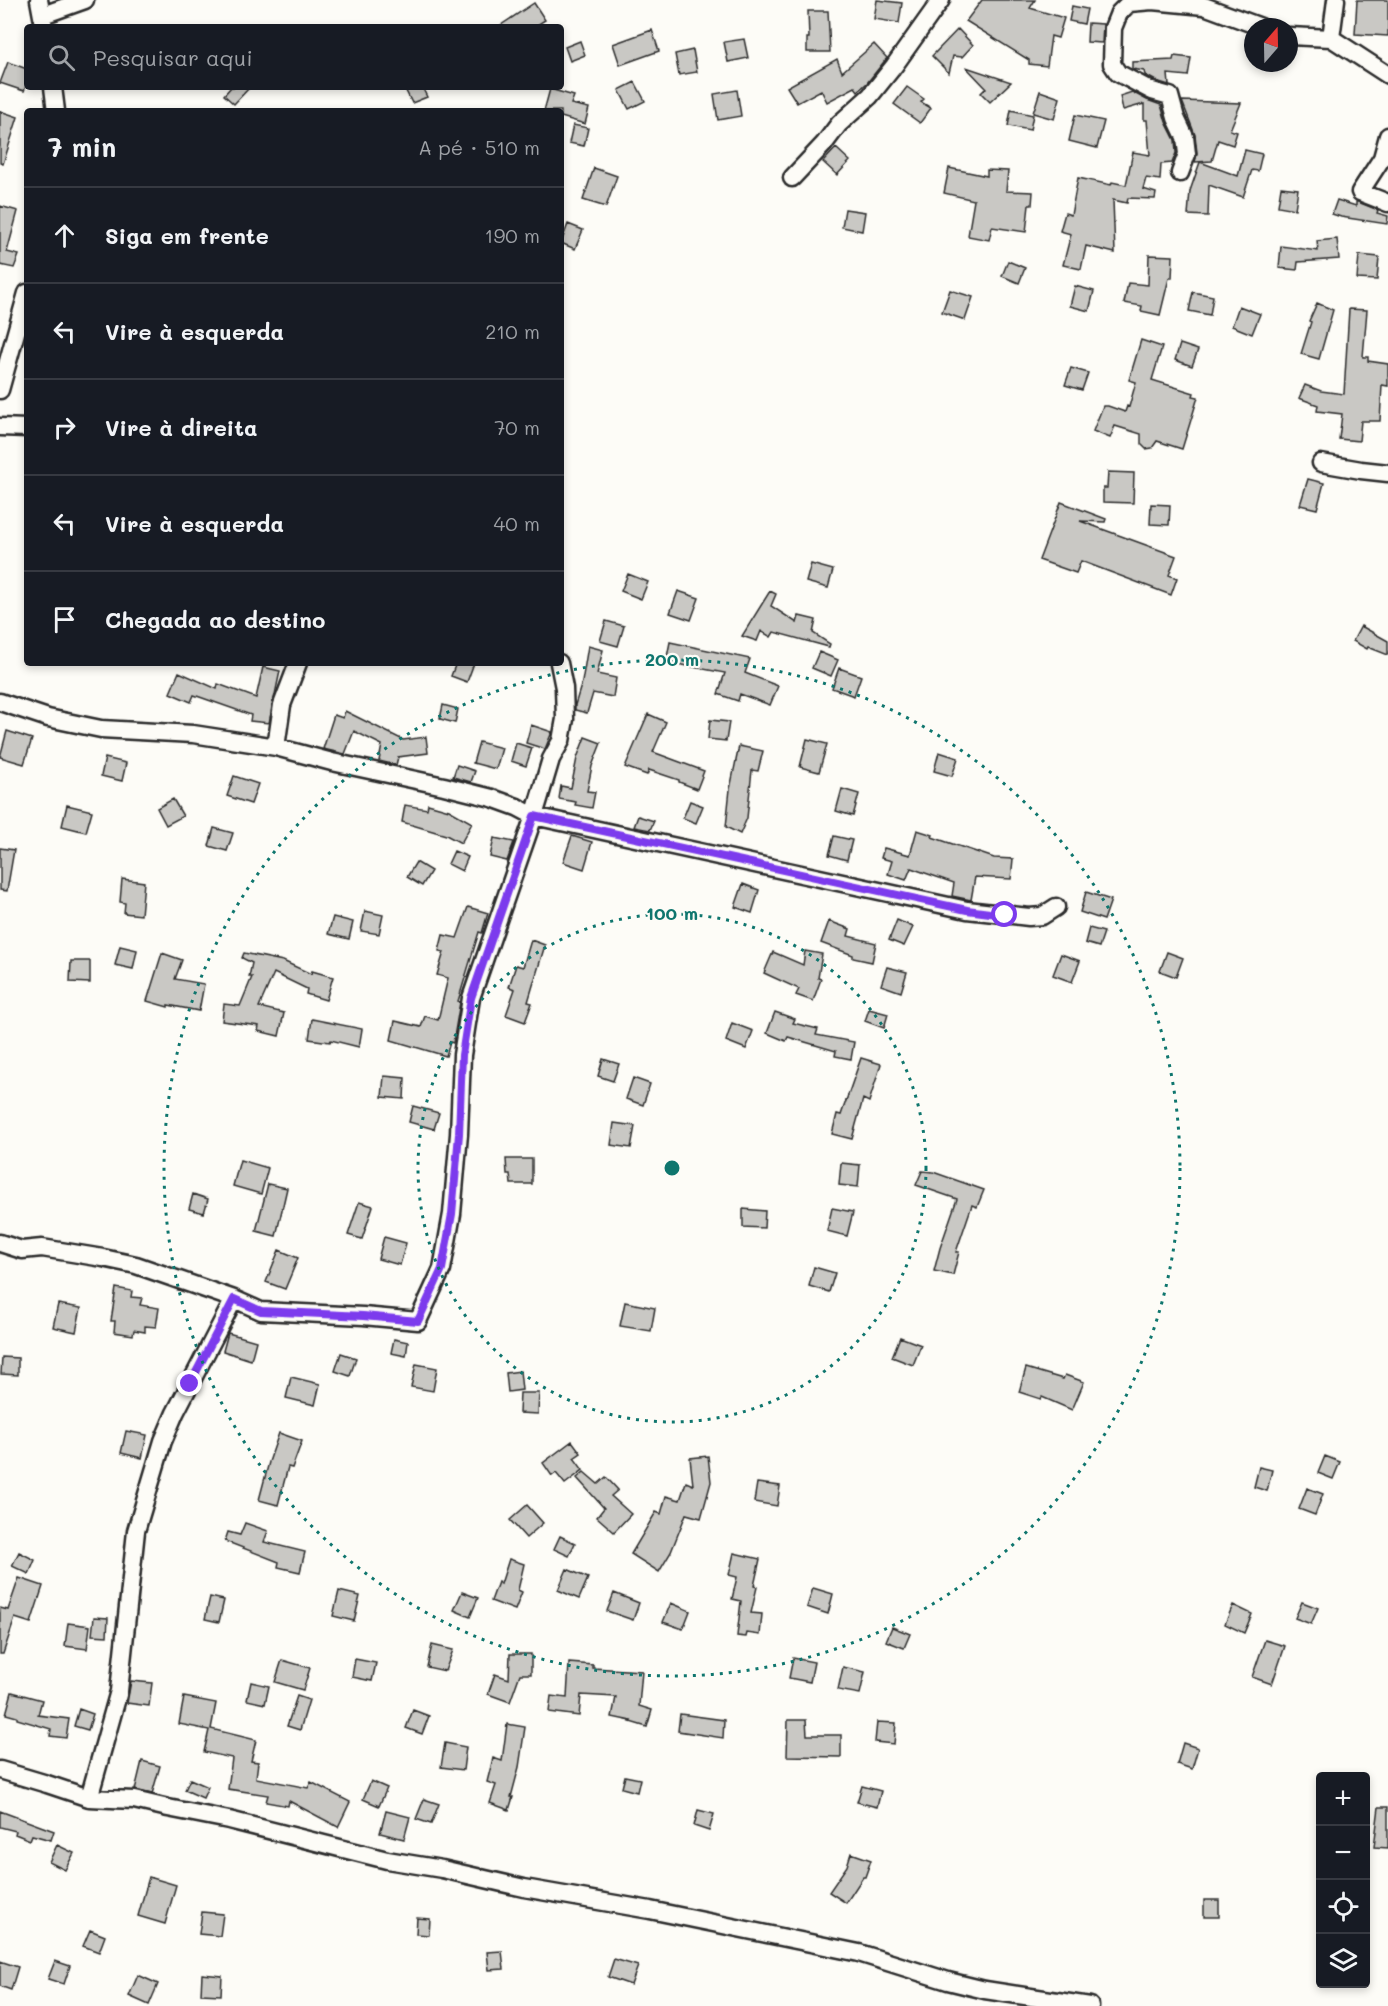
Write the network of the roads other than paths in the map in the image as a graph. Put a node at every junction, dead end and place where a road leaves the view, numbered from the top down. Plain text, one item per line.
1 (85, 0) edge
2 (941, 0) edge
3 (1336, 0) edge
4 (42, 14) edge
5 (1244, 21) edge
6 (1298, 38) edge
7 (1331, 38) junction
8 (1388, 75) edge
9 (53, 90) edge
10 (56, 108) edge
11 (1388, 136) edge
12 (1180, 173) dead end
13 (792, 178) dead end
14 (1388, 203) edge
15 (24, 304) edge
16 (0, 390) edge
17 (0, 428) edge
18 (24, 428) edge
19 (1321, 463) dead end
20 (1388, 473) edge
21 (297, 666) edge
22 (560, 666) edge
23 (0, 702) edge
24 (276, 747) junction
25 (534, 816) junction
26 (1056, 907) dead end
27 (0, 1243) edge
28 (234, 1299) junction
29 (0, 1770) edge
30 (88, 1798) junction
31 (1090, 2006) edge

1 - 4 street
2 - 13 street
3 - 7 street
5 - 12 street
6 - 7 street
7 - 8 street
9 - 10 street
11 - 14 street
15 - 16 street
17 - 18 street
19 - 20 street
21 - 24 street
22 - 25 street
23 - 24 street
24 - 25 street
25 - 26 street
25 - 28 street
27 - 28 street
28 - 30 street
29 - 30 street
30 - 31 street

